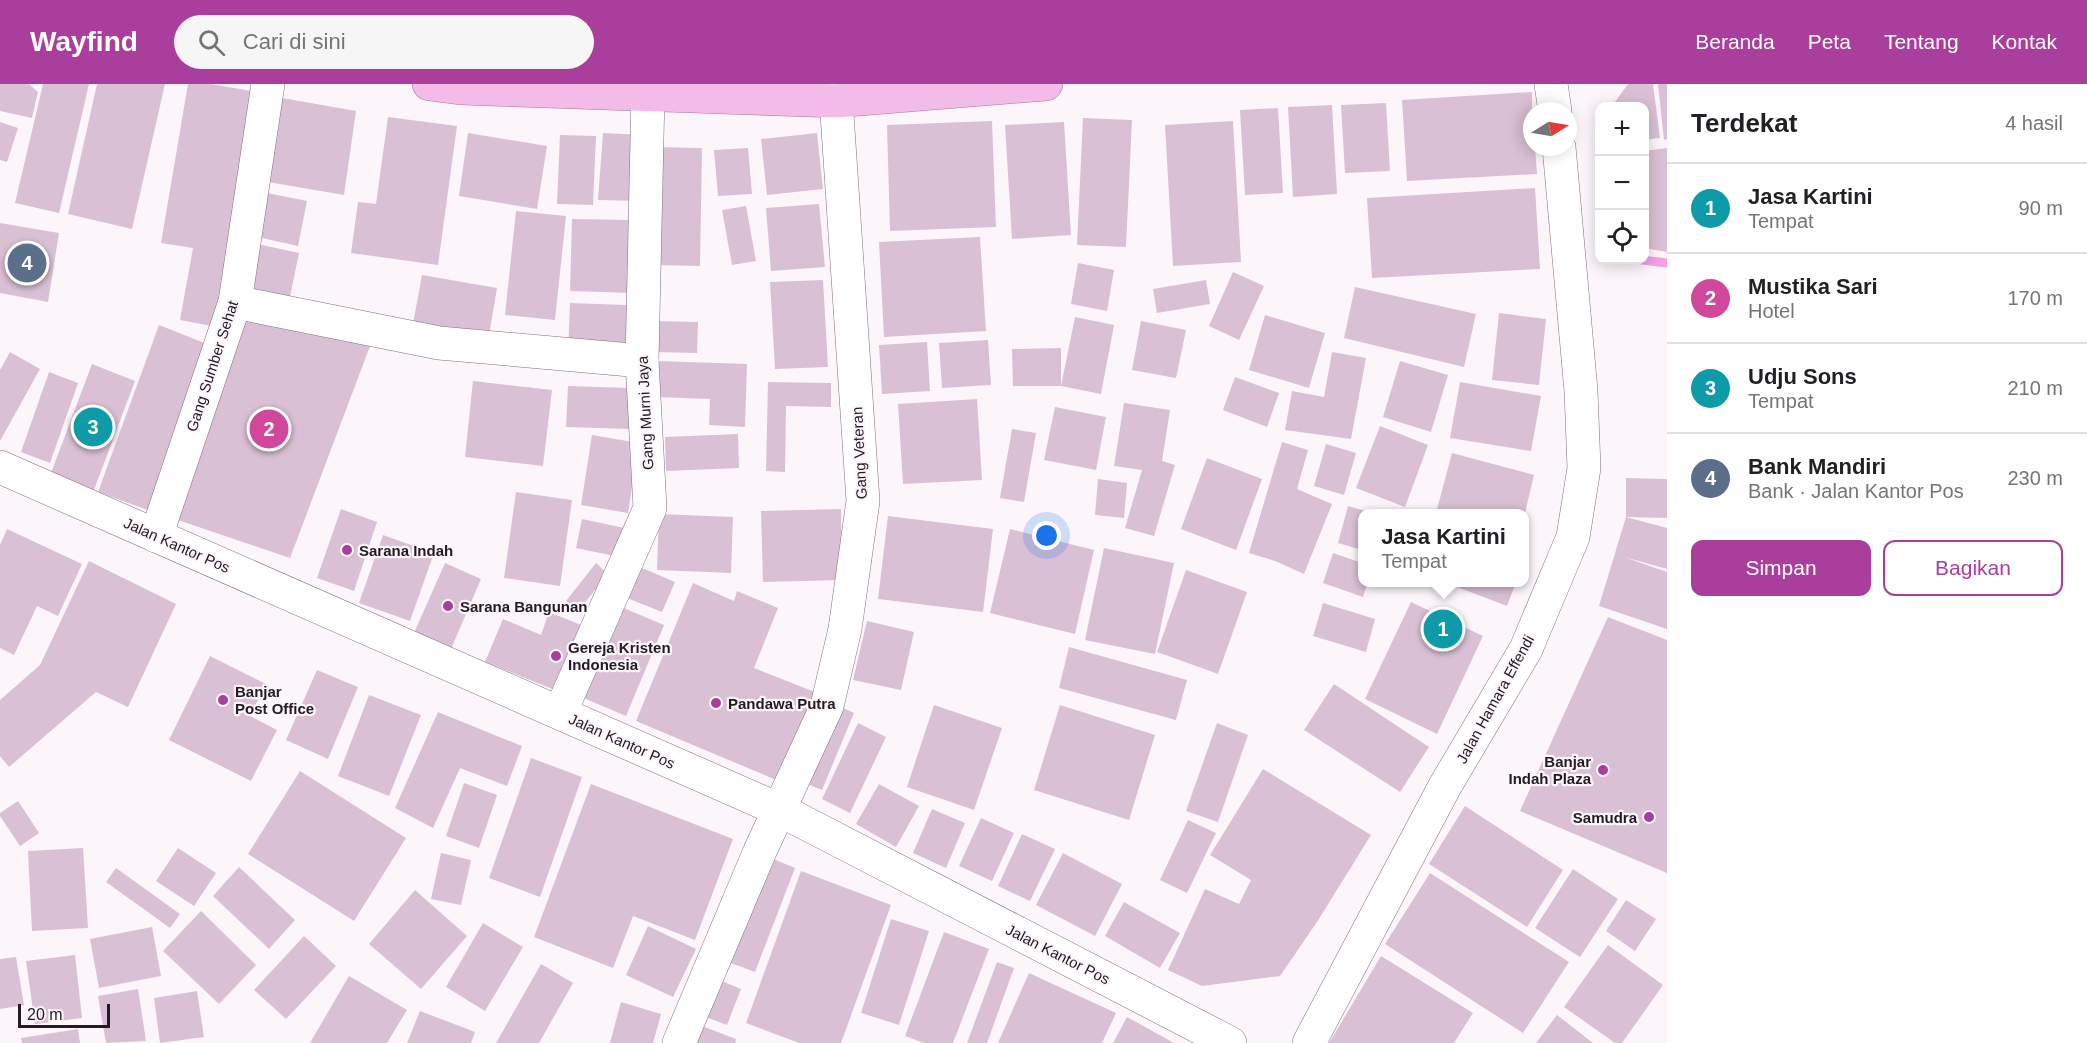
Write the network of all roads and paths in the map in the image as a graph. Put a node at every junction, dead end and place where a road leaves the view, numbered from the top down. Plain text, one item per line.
1 (268, 84) edge
2 (429, 84) edge
3 (1046, 84) edge
4 (1551, 84) edge
5 (835, 92) edge
6 (648, 94) junction
7 (1554, 102) edge
8 (1560, 156) edge
9 (235, 302) junction
10 (642, 361) junction
11 (0, 467) edge
12 (156, 536) junction
13 (560, 714) junction
14 (780, 810) junction
15 (679, 1043) edge
16 (1230, 1043) edge
17 (1309, 1043) edge

1 - 9 street, Gang Sumber Sehat
2 - 6 highway
3 - 5 highway
4 - 7 street
5 - 6 highway
5 - 14 street, Gang Veteran
6 - 10 street, Gang Murni Jaya
8 - 17 street, Jalan Hamara Effendi
9 - 10 street
9 - 12 street, Gang Sumber Sehat
10 - 13 street, Gang Murni Jaya
11 - 12 street, Jalan Kantor Pos
12 - 13 street, Jalan Kantor Pos
13 - 14 street, Jalan Kantor Pos
14 - 15 street, Gang Veteran
14 - 16 street, Jalan Kantor Pos

